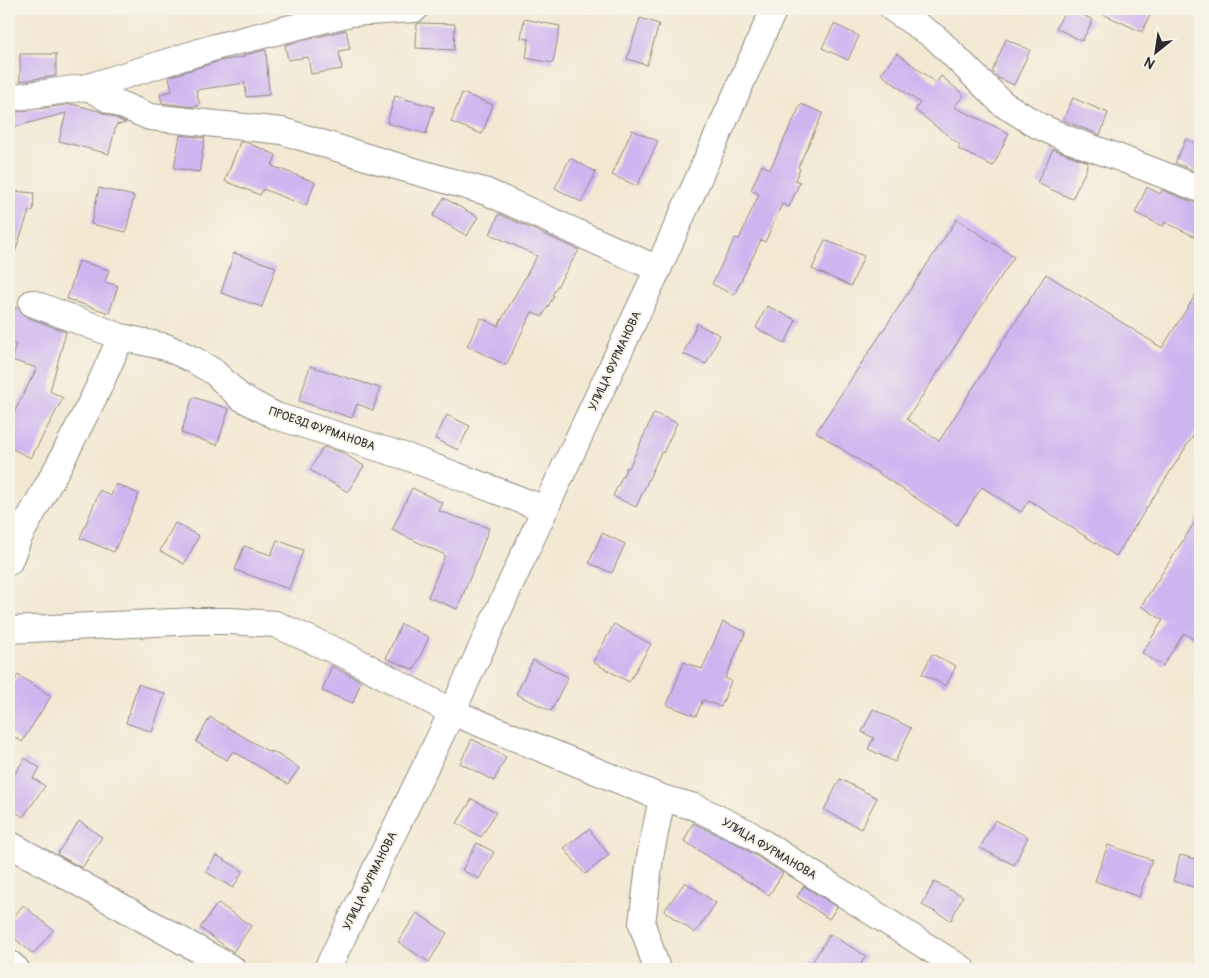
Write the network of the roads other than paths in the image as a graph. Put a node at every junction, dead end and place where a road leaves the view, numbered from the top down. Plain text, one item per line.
1 (415, 9) edge
2 (774, 9) edge
3 (893, 9) edge
4 (88, 87) junction
5 (9, 98) edge
6 (1200, 189) edge
7 (658, 269) junction
8 (32, 303) dead end
9 (121, 337) junction
10 (545, 509) junction
11 (9, 562) edge
12 (9, 630) edge
13 (452, 712) junction
14 (662, 798) junction
15 (9, 844) edge
16 (9, 963) edge
17 (16, 969) edge
18 (233, 969) edge
19 (327, 969) edge
20 (657, 969) edge
21 (962, 969) edge

1 - 4 street
2 - 7 street, УЛИЦА ФУРМАНОВА
3 - 6 street
4 - 5 street
4 - 7 street
7 - 10 street, УЛИЦА ФУРМАНОВА
8 - 9 street, ПРОЕЗД ФУРМАНОВА
9 - 10 street, ПРОЕЗД ФУРМАНОВА
9 - 11 street
10 - 13 street, УЛИЦА ФУРМАНОВА
12 - 13 street
13 - 14 street, УЛИЦА ФУРМАНОВА
13 - 19 street, УЛИЦА ФУРМАНОВА
14 - 20 street
14 - 21 street, УЛИЦА ФУРМАНОВА
15 - 18 street
16 - 17 street

